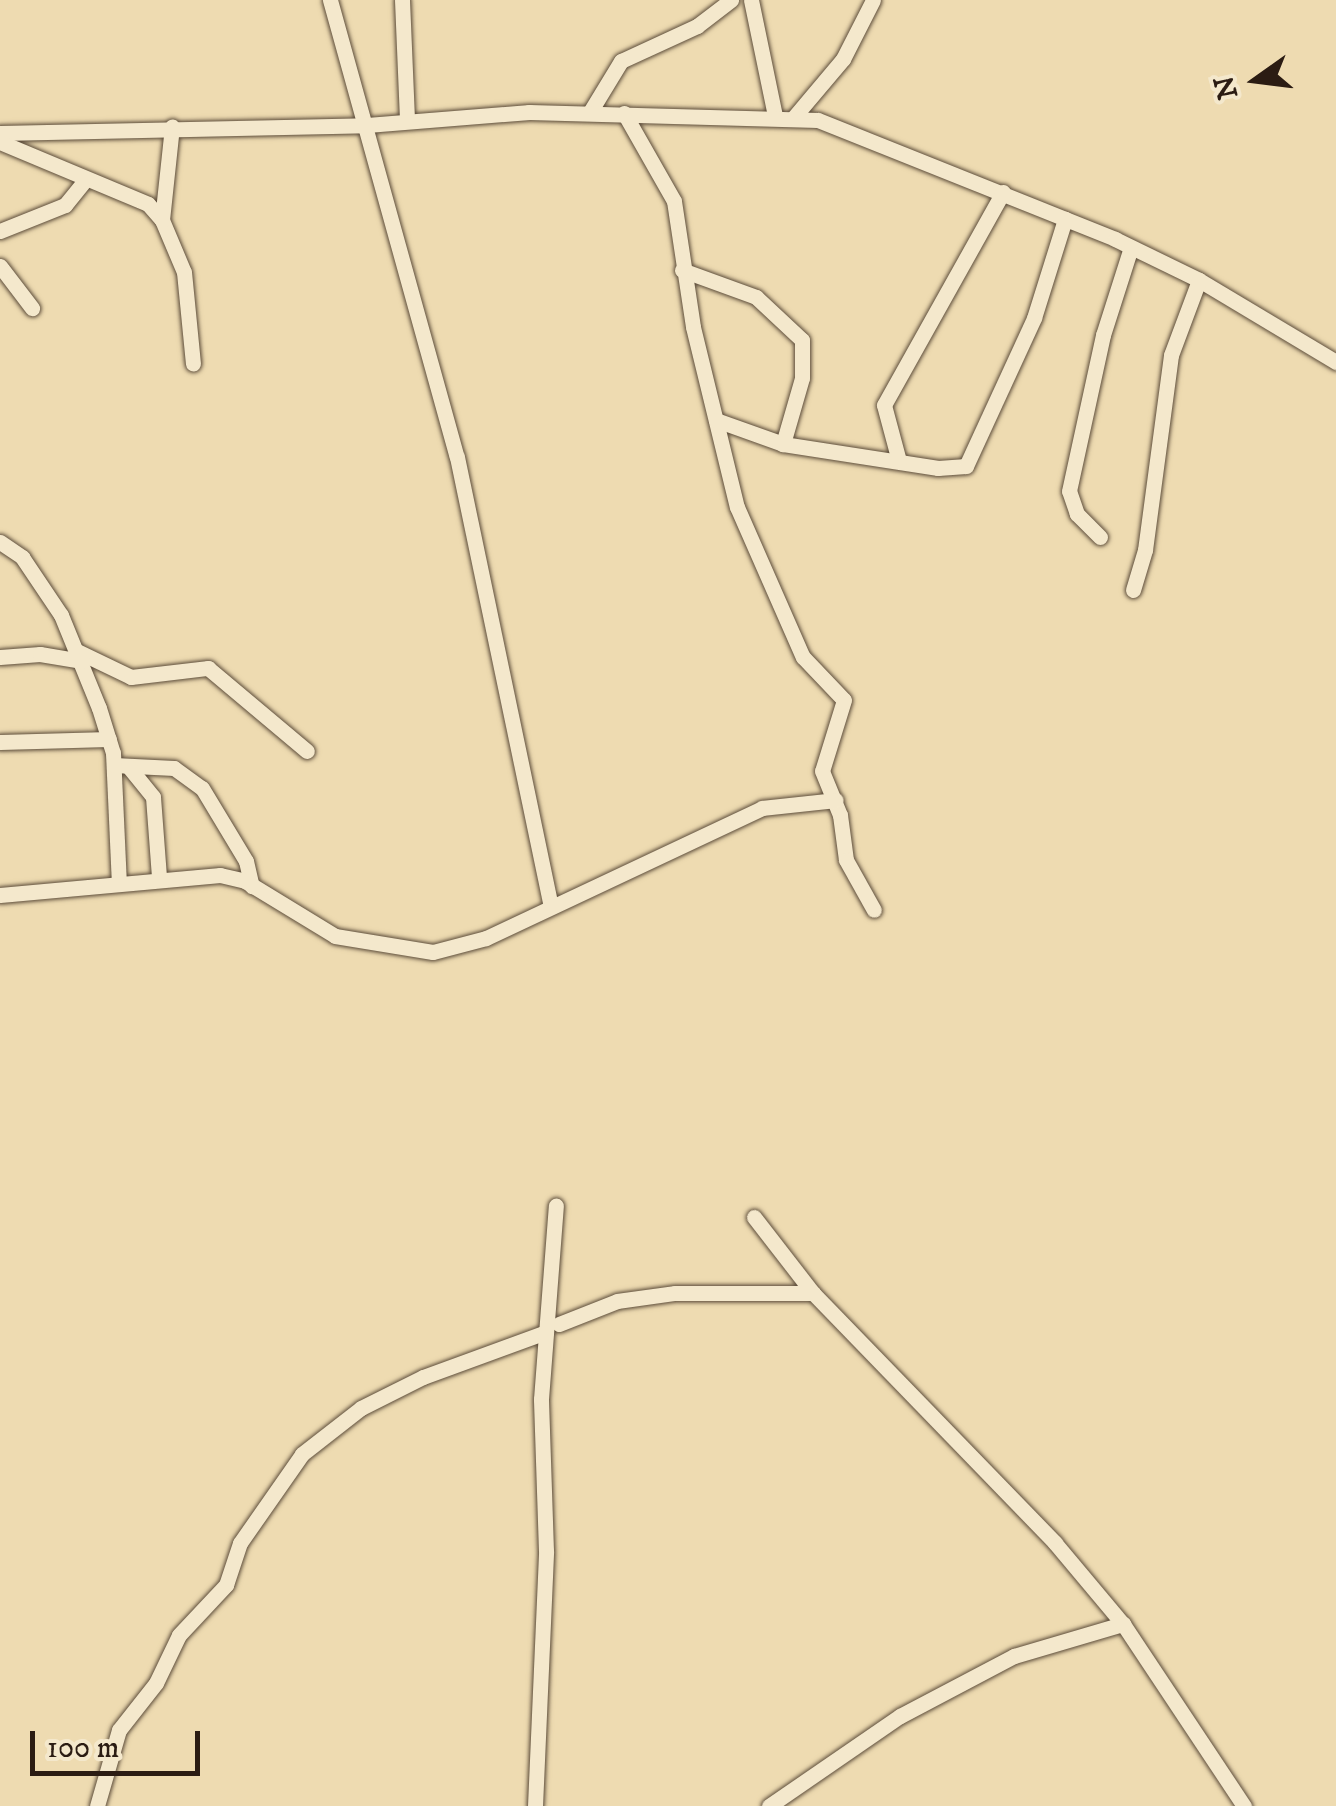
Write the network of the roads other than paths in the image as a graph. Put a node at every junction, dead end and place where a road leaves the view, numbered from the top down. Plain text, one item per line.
1 (330, 0) edge
2 (402, 0) edge
3 (731, 0) edge
4 (751, 0) edge
5 (873, 0) edge
6 (590, 112) junction
7 (624, 113) junction
8 (775, 116) junction
9 (794, 116) junction
10 (407, 121) junction
11 (366, 124) junction
12 (172, 128) junction
13 (0, 133) edge
14 (0, 142) edge
15 (86, 179) junction
16 (1003, 192) junction
17 (1065, 219) junction
18 (162, 220) junction
19 (0, 231) edge
20 (1131, 247) junction
21 (0, 266) edge
22 (682, 270) junction
23 (1199, 280) junction
24 (32, 308) dead end
25 (1336, 362) edge
26 (193, 364) dead end
27 (716, 420) junction
28 (782, 444) junction
29 (899, 462) junction
30 (1100, 537) dead end
31 (0, 542) edge
32 (1133, 590) dead end
33 (79, 656) junction
34 (0, 657) edge
35 (109, 739) junction
36 (0, 742) edge
37 (308, 752) dead end
38 (120, 766) junction
39 (836, 800) junction
40 (159, 878) junction
41 (119, 883) junction
42 (252, 886) junction
43 (0, 895) edge
44 (550, 906) junction
45 (874, 910) dead end
46 (556, 1206) dead end
47 (754, 1217) dead end
48 (813, 1293) junction
49 (553, 1328) junction
50 (1123, 1624) junction
51 (98, 1806) edge
52 (536, 1806) edge
53 (769, 1806) edge
54 (1244, 1806) edge

1 - 11 street
2 - 10 street
3 - 6 street
4 - 8 street
5 - 9 street
6 - 7 street
6 - 10 street
7 - 8 street
7 - 22 street
8 - 9 street
9 - 16 street
10 - 11 street
11 - 12 street
11 - 44 street
12 - 13 street
12 - 18 street
14 - 15 street
15 - 18 street
15 - 19 street
16 - 17 street
16 - 29 street
17 - 20 street
17 - 29 street
18 - 26 street
20 - 23 street
20 - 30 street
21 - 24 street
22 - 27 street
22 - 28 street
23 - 25 street
23 - 32 street
27 - 28 street
27 - 39 street
28 - 29 street
31 - 33 street
33 - 34 street
33 - 35 street
33 - 37 street
35 - 36 street
35 - 38 street
38 - 40 street
38 - 41 street
38 - 42 street
39 - 44 street
39 - 45 street
40 - 41 street
40 - 42 street
41 - 43 street
42 - 44 street
46 - 49 street
47 - 48 street
48 - 49 street
48 - 50 street
49 - 51 street
49 - 52 street
50 - 53 street
50 - 54 street

